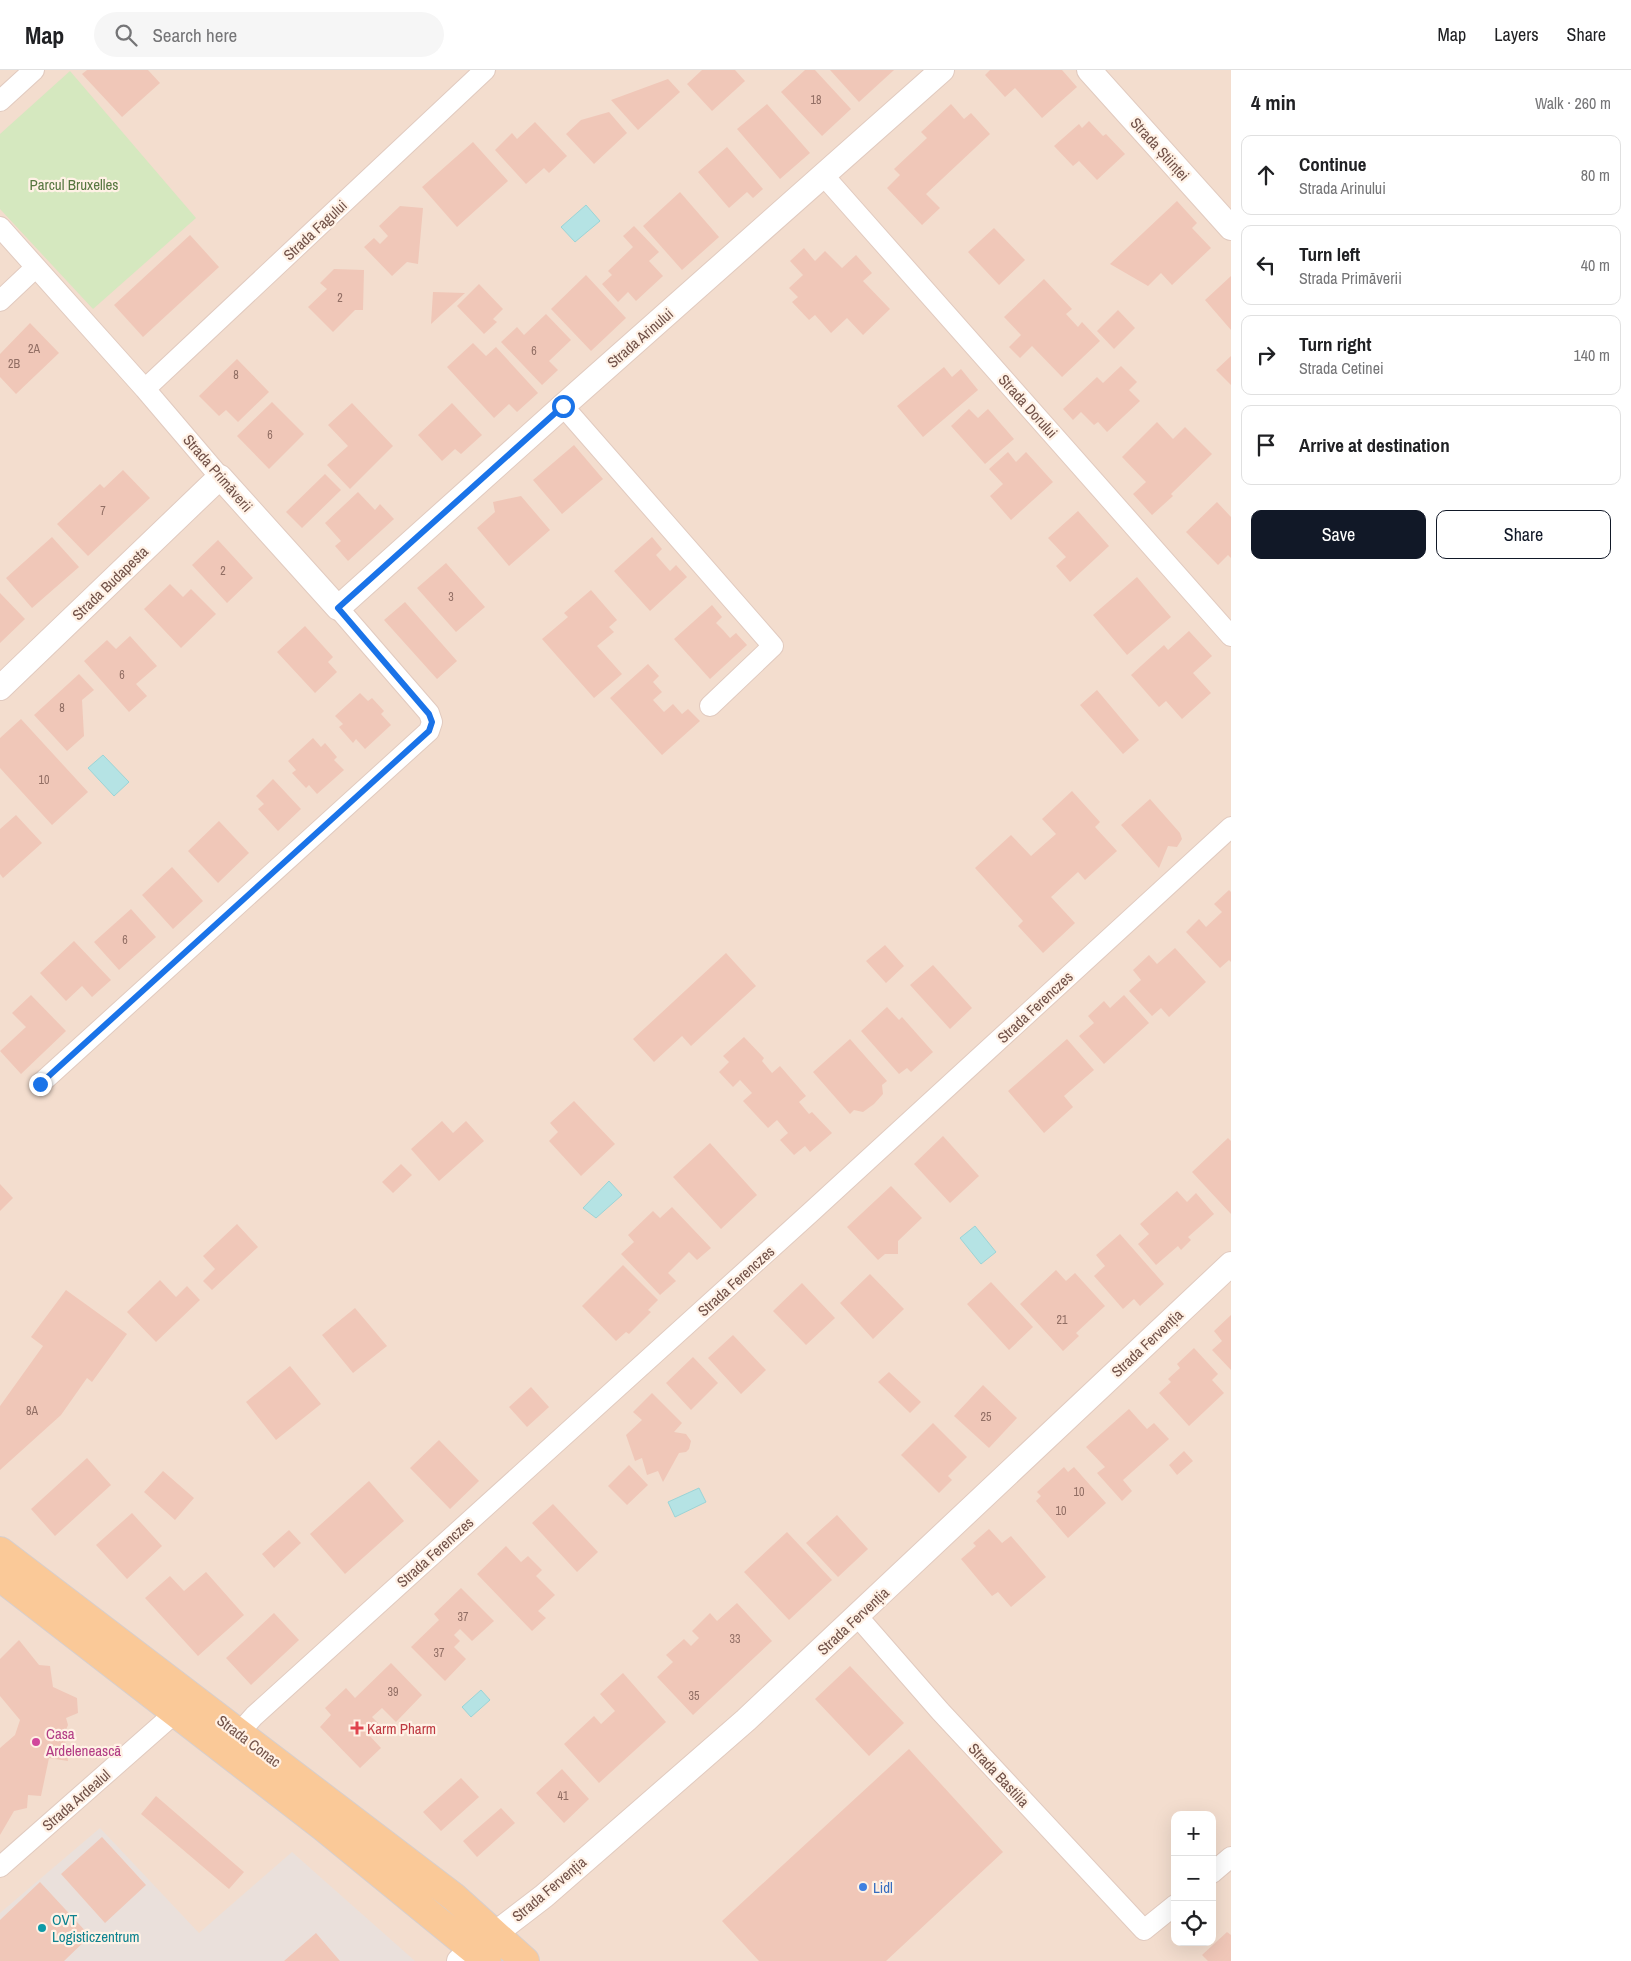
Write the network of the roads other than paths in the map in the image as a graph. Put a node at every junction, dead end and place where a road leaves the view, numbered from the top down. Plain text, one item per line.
1 (34, 70) edge
2 (484, 70) edge
3 (942, 70) edge
4 (1089, 70) edge
5 (0, 101) edge
6 (824, 176) junction
7 (0, 227) edge
8 (1231, 228) edge
9 (35, 268) junction
10 (0, 300) edge
11 (145, 389) junction
12 (563, 406) junction
13 (220, 477) junction
14 (338, 608) junction
15 (1231, 636) edge
16 (0, 688) edge
17 (710, 706) dead end
18 (1231, 827) edge
19 (40, 1084) dead end
20 (1231, 1264) edge
21 (0, 1551) edge
22 (0, 1577) edge
23 (858, 1617) junction
24 (176, 1713) junction
25 (238, 1732) junction
26 (1231, 1857) edge
27 (0, 1868) edge
28 (1216, 1870) edge
29 (1171, 1908) edge
30 (479, 1951) edge
31 (525, 1961) edge

1 - 5 street
2 - 11 street, Strada Fagului
3 - 6 street, Strada Arinului
4 - 8 street, Strada Științei
6 - 12 street, Strada Arinului
6 - 15 street, Strada Dorului
7 - 9 street, Strada Primăverii
9 - 10 street
9 - 11 street, Strada Primăverii
11 - 13 street, Strada Primăverii
12 - 14 street, Strada Arinului
12 - 17 street
13 - 14 street, Strada Primăverii
13 - 16 street, Strada Budapesta
14 - 19 street, Strada Primăverii
18 - 25 street, Strada Ferenczes
20 - 23 street, Strada Fervenția
21 - 25 main road, Strada Conac
22 - 24 main road, Strada Conac
23 - 29 street, Strada Bastilia
23 - 30 street, Strada Fervenția
24 - 27 street, Strada Ardealul
24 - 30 main road, Strada Conac
25 - 30 main road, Strada Conac
26 - 28 street
30 - 31 main road

